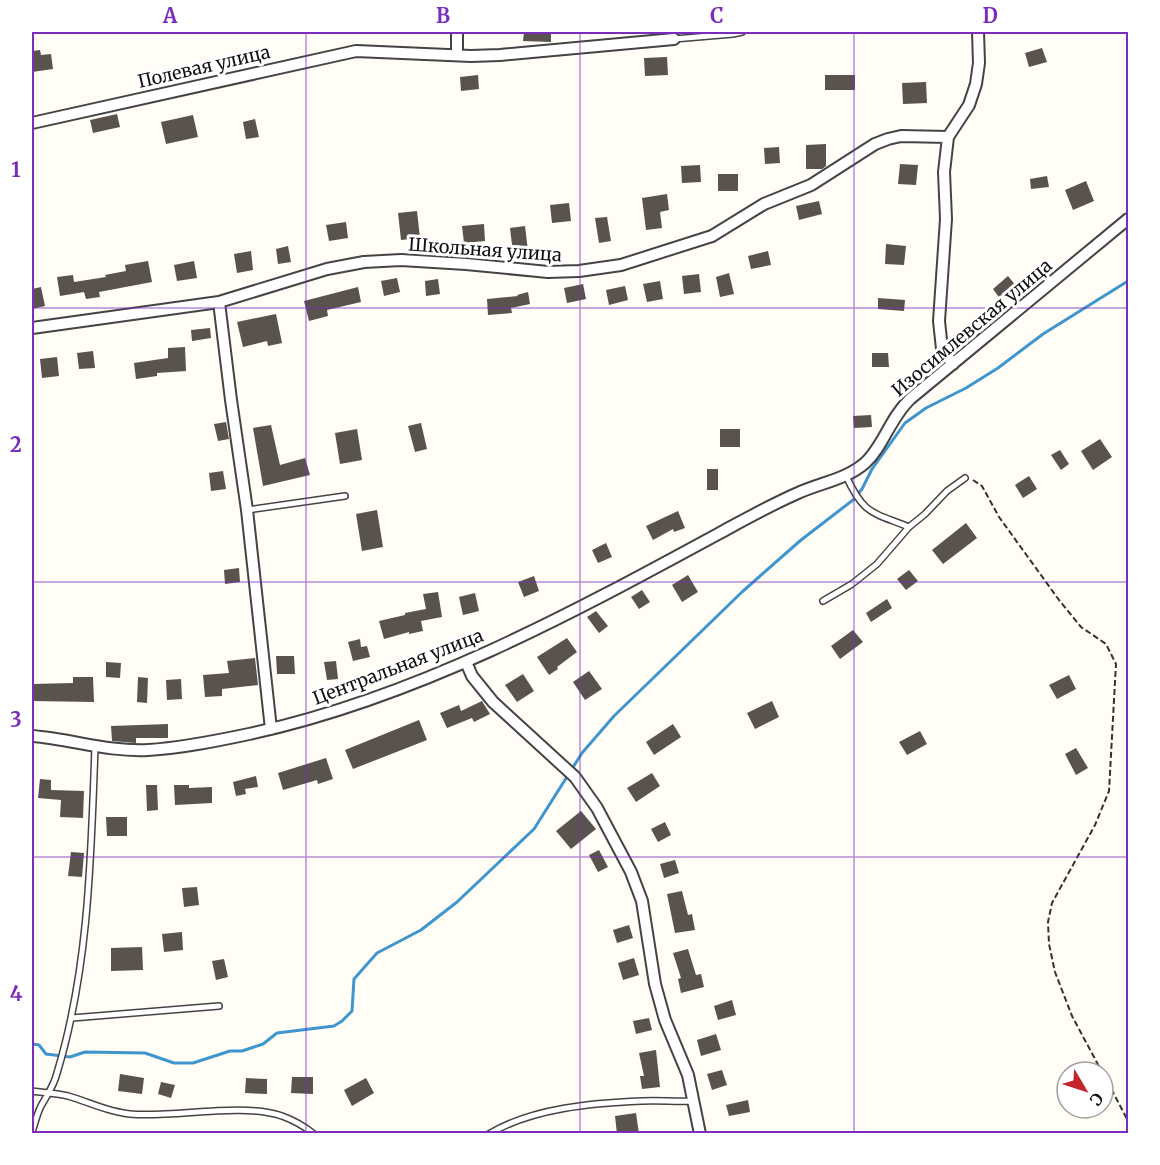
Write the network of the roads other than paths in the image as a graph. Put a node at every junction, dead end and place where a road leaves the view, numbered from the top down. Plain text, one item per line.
1 (457, 32) edge
2 (742, 32) edge
3 (978, 32) edge
4 (674, 39) joint
5 (457, 54) junction
6 (32, 123) edge
7 (948, 136) junction
8 (1128, 219) edge
9 (219, 302) junction
10 (32, 328) edge
11 (953, 364) junction
12 (845, 475) junction
13 (965, 478) road end
14 (345, 496) dead end
15 (248, 510) junction
16 (750, 517) joint
17 (909, 527) junction
18 (823, 601) dead end
19 (465, 662) junction
20 (271, 729) junction
21 (32, 736) edge
22 (94, 747) junction
23 (219, 1006) dead end
24 (72, 1018) junction
25 (32, 1091) edge
26 (50, 1092) junction
27 (695, 1101) junction
28 (32, 1132) edge
29 (314, 1134) edge
30 (489, 1134) edge
31 (700, 1134) edge

1 - 5 street
2 - 4 lane
3 - 7 street
4 - 5 street, Полевая улица
5 - 6 street, Полевая улица
7 - 9 street, Школьная улица
7 - 11 street
8 - 11 street, Изосимлевская улица
9 - 10 street, Школьная улица
9 - 15 street
11 - 12 street, Изосимлевская улица
12 - 16 street, Изосимлевская улица
12 - 17 lane
13 - 17 lane
14 - 15 lane
15 - 20 street
16 - 19 street, Центральная улица
17 - 18 lane
19 - 20 street, Центральная улица
19 - 27 street
20 - 22 street, Центральная улица
21 - 22 street, Центральная улица
22 - 24 lane
23 - 24 lane
24 - 26 lane
25 - 26 lane
26 - 28 lane
26 - 29 lane
27 - 30 lane
27 - 31 street

